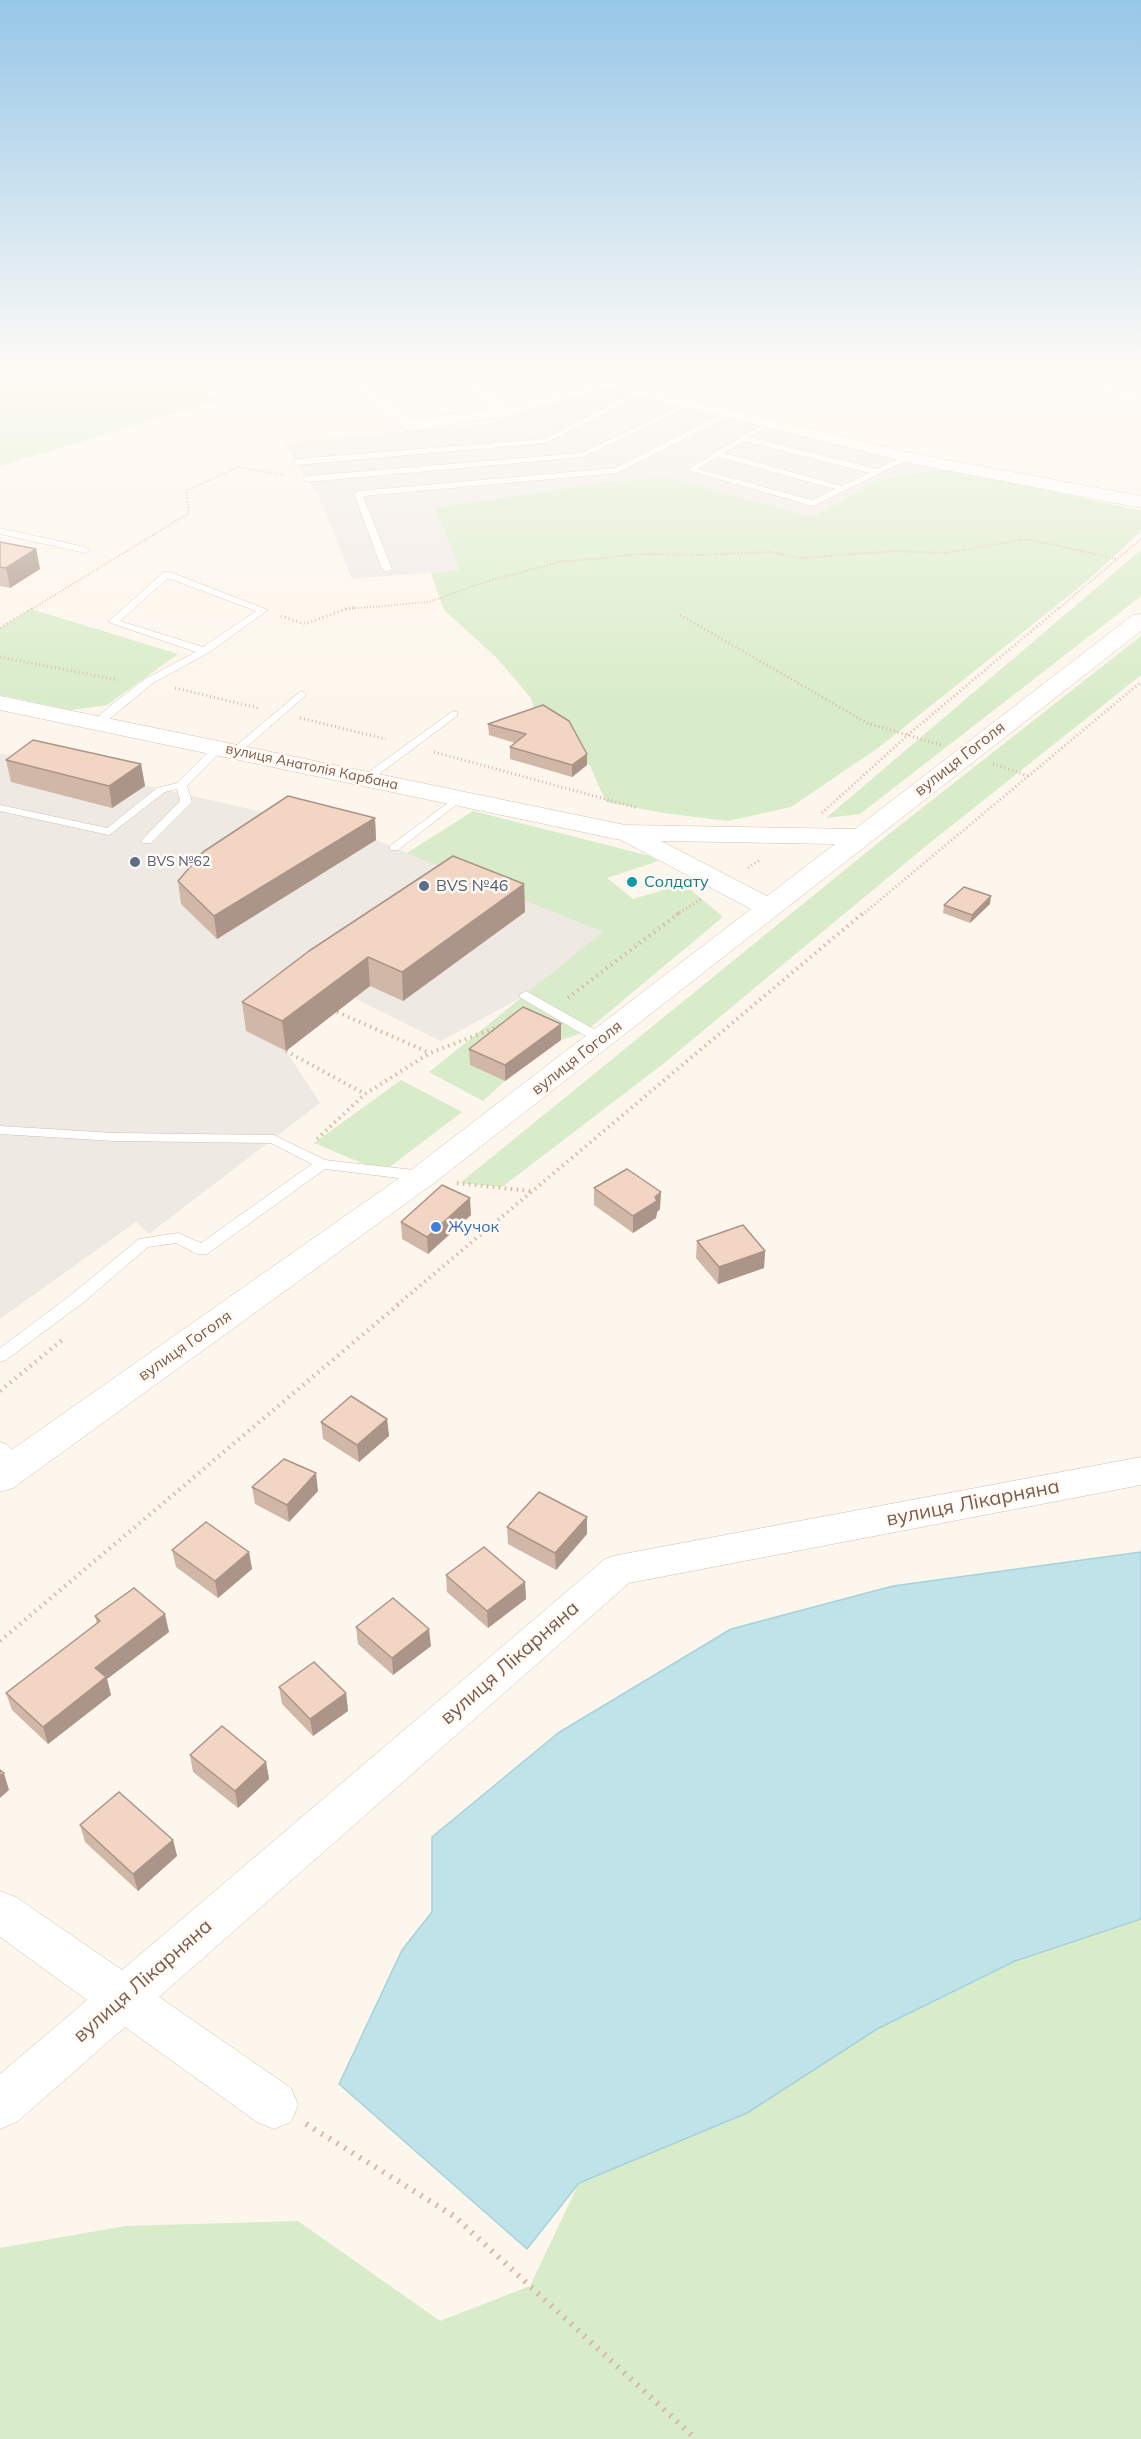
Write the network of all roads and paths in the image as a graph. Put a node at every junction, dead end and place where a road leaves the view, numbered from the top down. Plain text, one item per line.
1 (206, 482) edge
2 (489, 482) edge
3 (735, 482) edge
4 (817, 482) edge
5 (858, 482) edge
6 (1037, 482) edge
7 (843, 489) junction
8 (1141, 502) edge
9 (0, 531) edge
10 (1141, 539) edge
11 (85, 550) dead end
12 (1117, 559) junction
13 (387, 569) dead end
14 (263, 610) junction
15 (680, 615) dead end
16 (1141, 621) edge
17 (0, 628) edge
18 (204, 651) junction
19 (1141, 682) edge
20 (301, 694) dead end
21 (0, 703) edge
22 (453, 714) dead end
23 (97, 724) junction
24 (909, 734) junction
25 (227, 749) junction
26 (967, 754) junction
27 (1029, 777) junction
28 (367, 778) junction
29 (181, 784) junction
30 (458, 799) junction
31 (0, 808) edge
32 (624, 833) junction
33 (795, 836) junction
34 (860, 837) junction
35 (147, 841) dead end
36 (394, 848) dead end
37 (724, 884) junction
38 (770, 908) junction
39 (526, 995) dead end
40 (547, 1008) junction
41 (337, 1012) dead end
42 (601, 1039) junction
43 (285, 1051) dead end
44 (365, 1094) dead end
45 (0, 1130) edge
46 (322, 1164) junction
47 (423, 1176) junction
48 (531, 1192) junction
49 (0, 1356) edge
50 (6, 1464) edge
51 (1141, 1471) edge
52 (0, 1641) edge
53 (0, 1911) edge
54 (123, 1998) junction
55 (0, 2105) edge
56 (274, 2105) joint
57 (696, 2439) edge

1 - 17 path
2 - 13 lane
3 - 7 lane
4 - 7 lane
5 - 7 lane
6 - 8 street
9 - 11 lane
10 - 12 path
12 - 14 path
12 - 24 path
14 - 18 lane
14 - 18 lane
15 - 24 path
16 - 26 street, вулиця Гоголя
18 - 23 lane
19 - 27 path
20 - 25 lane
21 - 23 street, вулиця Анатолія Карбана
22 - 28 lane
23 - 25 street, вулиця Анатолія Карбана
24 - 26 path
24 - 33 path
25 - 28 street, вулиця Анатолія Карбана
25 - 29 lane
26 - 27 path
26 - 34 street, вулиця Гоголя
27 - 48 path
28 - 30 street, вулиця Анатолія Карбана
29 - 31 lane
29 - 35 lane
30 - 32 street, вулиця Анатолія Карбана
30 - 36 lane
32 - 33 street
32 - 37 street
33 - 34 street
33 - 37 path
34 - 38 street, вулиця Гоголя
37 - 38 street
37 - 40 path
38 - 42 street, вулиця Гоголя
39 - 40 lane
40 - 41 path
40 - 42 lane
42 - 47 street, вулиця Гоголя
43 - 44 path
45 - 46 lane
46 - 47 lane
46 - 49 lane
47 - 48 path
47 - 50 street, вулиця Гоголя
48 - 52 path
51 - 54 street, вулиця Лікарняна
53 - 54 street
54 - 55 street, вулиця Лікарняна
54 - 56 street
56 - 57 path

